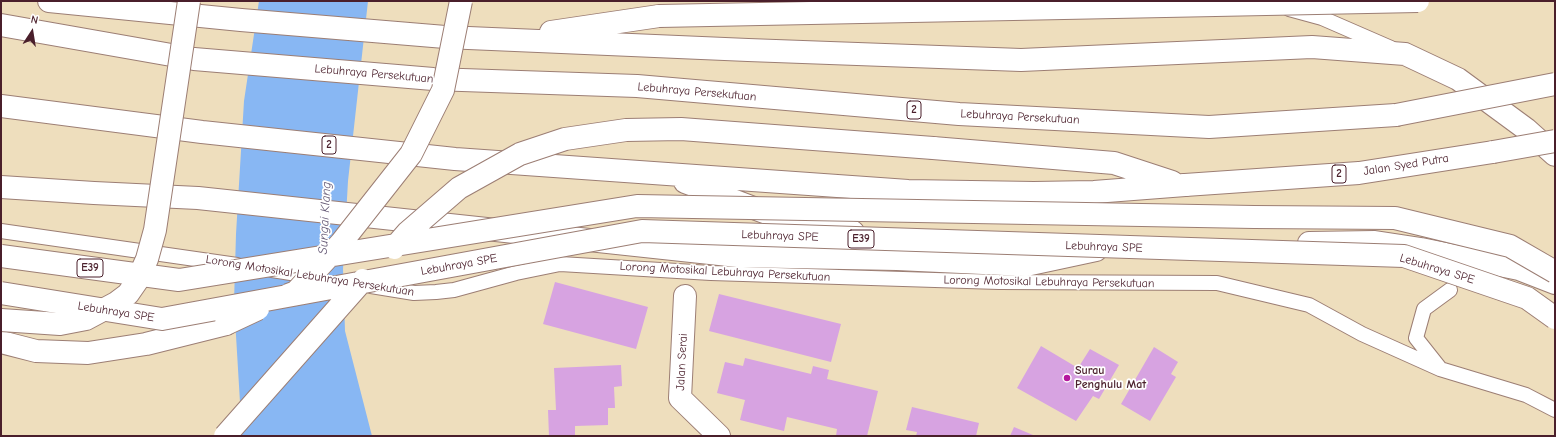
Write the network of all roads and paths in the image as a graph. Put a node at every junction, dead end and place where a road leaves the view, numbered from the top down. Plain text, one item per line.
1 (49, 1) edge
2 (181, 1) edge
3 (189, 1) edge
4 (461, 1) edge
5 (1257, 1) edge
6 (1418, 1) edge
7 (241, 20) junction
8 (1, 25) edge
9 (501, 40) junction
10 (1405, 54) junction
11 (1555, 84) edge
12 (1, 106) edge
13 (1555, 141) edge
14 (1555, 155) edge
15 (661, 173) junction
16 (1185, 186) junction
17 (1, 187) edge
18 (1, 231) edge
19 (1144, 239) junction
20 (1321, 244) junction
21 (1, 256) edge
22 (1555, 272) edge
23 (1555, 283) edge
24 (1450, 290) dead end
25 (1, 294) edge
26 (685, 296) dead end
27 (1555, 318) edge
28 (1, 320) edge
29 (1, 342) edge
30 (1440, 369) junction
31 (1555, 410) edge
32 (225, 436) edge
33 (719, 436) edge

1 - 7 main road
2 - 7 main road
3 - 28 main road, bridge
4 - 29 main road, bridge
5 - 10 lane
6 - 9 main road, bridge
7 - 9 main road
8 - 11 main road, Lebuhraya Persekutuan / 2, bridge
9 - 10 main road
10 - 14 main road
12 - 15 main road, 2
13 - 16 main road, Jalan Syed Putra / 2, bridge
15 - 16 main road, 2
15 - 19 main road
16 - 32 main road, bridge
17 - 19 main road
18 - 30 lane, Lorong Motosikal Lebuhraya Persekutuan, bridge
19 - 20 main road
20 - 23 main road
20 - 27 main road
21 - 22 main road, E39, bridge
24 - 30 lane
25 - 27 main road, Lebuhraya SPE / E39, bridge
26 - 33 main road, Jalan Serai
30 - 31 lane, Lorong Motosikal Lebuhraya Persekutuan

